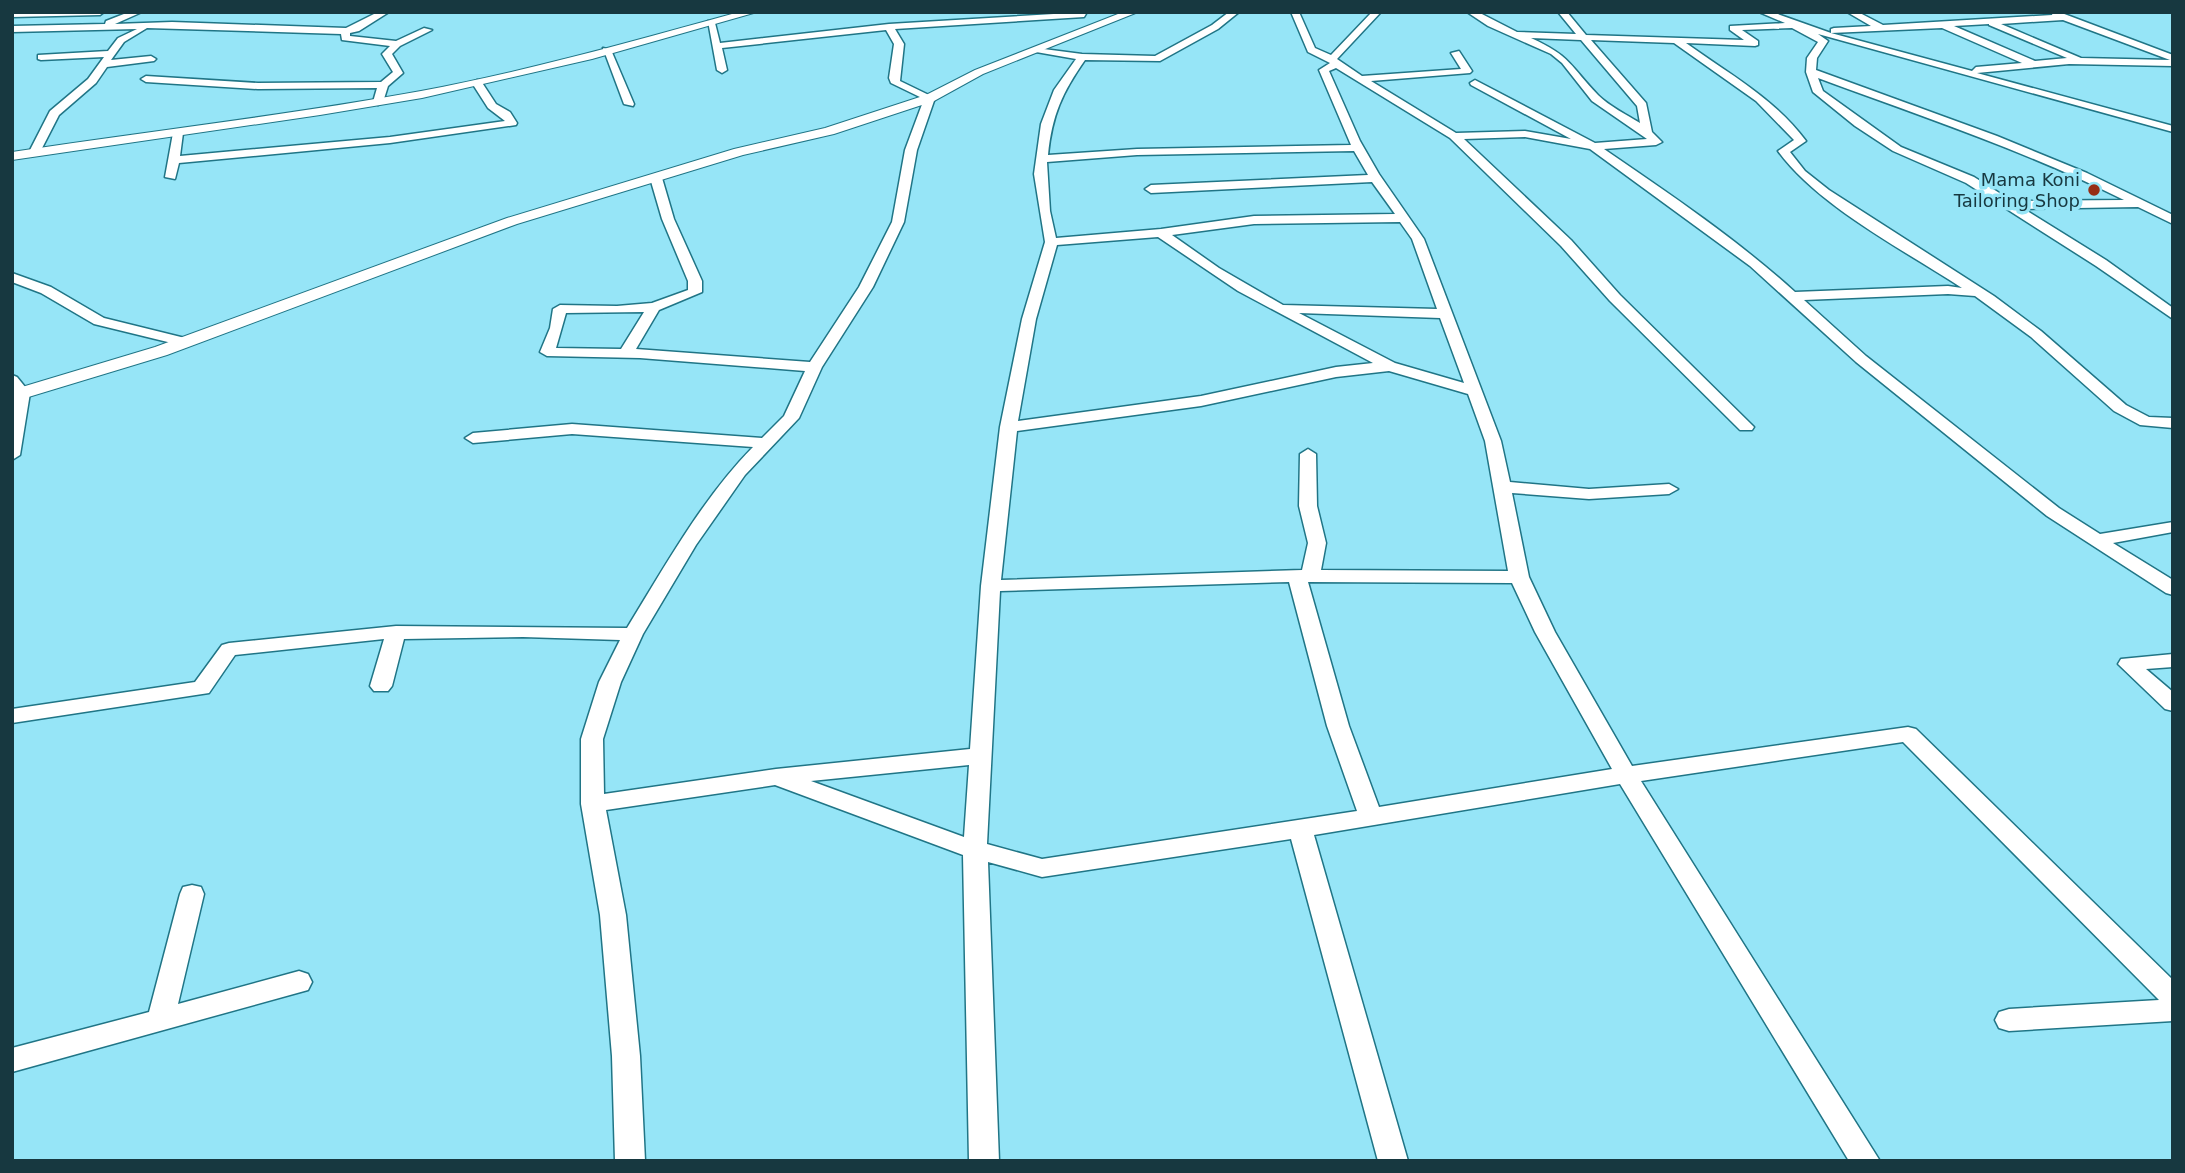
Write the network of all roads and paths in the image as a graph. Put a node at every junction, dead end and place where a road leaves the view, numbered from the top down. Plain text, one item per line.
1 (100, 12) edge
2 (138, 12) edge
3 (385, 12) edge
4 (1133, 12) edge
5 (1236, 12) edge
6 (1295, 12) edge
7 (1377, 12) edge
8 (1471, 12) edge
9 (1562, 12) edge
10 (1763, 12) edge
11 (1851, 12) edge
12 (2052, 12) edge
13 (12, 13) edge
14 (745, 13) edge
15 (1082, 13) edge
16 (2067, 17) junction
17 (1988, 21) junction
18 (711, 23) junction
19 (1940, 24) junction
20 (1098, 25) junction
21 (1794, 25) junction
22 (148, 27) junction
23 (889, 27) junction
24 (1880, 27) junction
25 (98, 28) junction
26 (12, 29) edge
27 (427, 30) dead end
28 (346, 31) junction
29 (1819, 33) junction
30 (1518, 35) junction
31 (1587, 38) junction
32 (1678, 42) junction
33 (397, 44) junction
34 (718, 46) junction
35 (606, 50) junction
36 (1039, 50) junction
37 (1456, 53) dead end
38 (112, 54) junction
39 (41, 57) dead end
40 (1082, 57) junction
41 (151, 60) dead end
42 (2173, 60) edge
43 (1334, 61) junction
44 (2084, 61) junction
45 (105, 64) junction
46 (2034, 64) junction
47 (722, 70) dead end
48 (1964, 71) junction
49 (1811, 72) junction
50 (146, 79) dead end
51 (1359, 79) junction
52 (477, 83) junction
53 (1475, 83) dead end
54 (383, 85) junction
55 (930, 98) junction
56 (378, 102) junction
57 (629, 104) dead end
58 (2173, 129) edge
59 (178, 133) junction
60 (1647, 133) junction
61 (1454, 136) junction
62 (1593, 146) junction
63 (1358, 148) junction
64 (35, 152) junction
65 (12, 156) edge
66 (1041, 159) junction
67 (173, 160) junction
68 (171, 177) dead end
69 (656, 178) junction
70 (1376, 178) junction
71 (1151, 189) dead end
72 (2141, 204) junction
73 (2010, 205) junction
74 (2173, 208) edge
75 (1404, 218) junction
76 (2173, 220) edge
77 (1161, 233) junction
78 (1051, 242) junction
79 (1951, 275) junction
80 (12, 277) edge
81 (1918, 292) junction
82 (1983, 295) junction
83 (1791, 296) junction
84 (654, 307) junction
85 (1281, 307) junction
86 (1446, 314) junction
87 (2173, 315) edge
88 (184, 342) junction
89 (626, 354) junction
90 (1390, 366) junction
91 (814, 367) junction
92 (15, 389) edge
93 (1475, 391) junction
94 (2173, 423) edge
95 (1008, 427) junction
96 (1746, 428) dead end
97 (473, 438) dead end
98 (766, 443) junction
99 (1308, 454) dead end
100 (12, 455) edge
101 (1502, 487) junction
102 (1670, 489) dead end
103 (2173, 527) edge
104 (2097, 540) junction
105 (1304, 576) junction
106 (1519, 577) junction
107 (2166, 584) edge
108 (991, 586) junction
109 (2173, 598) edge
110 (396, 632) junction
111 (633, 634) junction
112 (2173, 660) edge
113 (381, 686) dead end
114 (2173, 704) edge
115 (12, 716) edge
116 (981, 756) junction
117 (1626, 775) junction
118 (776, 778) junction
119 (593, 804) junction
120 (1371, 817) junction
121 (1300, 829) junction
122 (975, 850) junction
123 (192, 894) dead end
124 (299, 982) dead end
125 (2173, 998) edge
126 (2173, 1010) edge
127 (160, 1020) junction
128 (2009, 1020) dead end
129 (12, 1060) edge
130 (630, 1161) edge
131 (984, 1161) edge
132 (1393, 1161) edge
133 (1865, 1161) edge

1 - 13 street
2 - 25 street
3 - 28 street
4 - 20 street
5 - 40 street
6 - 43 street
7 - 43 street
8 - 30 street
9 - 31 street
10 - 21 street
11 - 24 street
12 - 16 street
14 - 18 street
15 - 20 street
15 - 23 street
16 - 17 street
16 - 42 street
17 - 19 street
17 - 44 street
18 - 34 street
18 - 35 street
19 - 24 street
19 - 46 street
20 - 36 street
21 - 29 street
21 - 32 street
21 - 49 street
22 - 25 street
22 - 28 street
22 - 38 street
23 - 34 street
23 - 55 street
24 - 29 street
25 - 26 street
27 - 33 street
28 - 33 street
29 - 48 street
30 - 31 street
30 - 60 street
31 - 32 street
31 - 60 street
32 - 79 street
33 - 54 street
34 - 47 street
35 - 52 street
35 - 57 street
36 - 40 street
36 - 55 street
37 - 51 street
38 - 39 street
38 - 45 street
40 - 66 street
41 - 45 street
42 - 44 street
43 - 51 street
43 - 63 street
44 - 46 street
45 - 64 street
46 - 48 street
48 - 58 street
49 - 72 street
49 - 73 street
50 - 54 street
51 - 61 street
52 - 56 street
52 - 67 street
53 - 62 street
54 - 56 street
55 - 69 street
55 - 91 street
56 - 59 street
59 - 64 street
59 - 67 street
60 - 62 street
61 - 62 street
61 - 96 street
62 - 83 street
63 - 66 street
63 - 70 street
64 - 65 street
66 - 78 street
67 - 68 street
69 - 84 street
69 - 88 street
70 - 71 street
70 - 75 street
72 - 73 street
72 - 74 street
72 - 76 street
73 - 87 street
75 - 77 street
75 - 86 street
77 - 78 street
77 - 85 street
78 - 95 street
79 - 81 street
79 - 82 street
80 - 88 street
81 - 82 street
81 - 83 street
82 - 94 street
83 - 104 street
84 - 89 street
84 - 89 street
85 - 86 street
85 - 90 street
86 - 93 street
88 - 92 street
89 - 91 street
90 - 93 street
90 - 95 street
91 - 98 street
92 - 100 street
93 - 101 street
95 - 108 street
97 - 98 street
98 - 111 street
99 - 105 street
101 - 102 street
101 - 106 street
103 - 104 street
104 - 107 street
105 - 106 street
105 - 108 street
105 - 120 street
106 - 117 street
107 - 109 street
108 - 116 street
110 - 111 street
110 - 113 street
110 - 115 street
111 - 119 street
112 - 114 street
116 - 118 street
116 - 122 street
117 - 120 street
117 - 125 street
117 - 133 street
118 - 119 street
118 - 122 street
119 - 130 street
120 - 121 street
121 - 122 street
121 - 132 street
122 - 131 street
123 - 127 street
124 - 127 street
126 - 128 street
127 - 129 street

